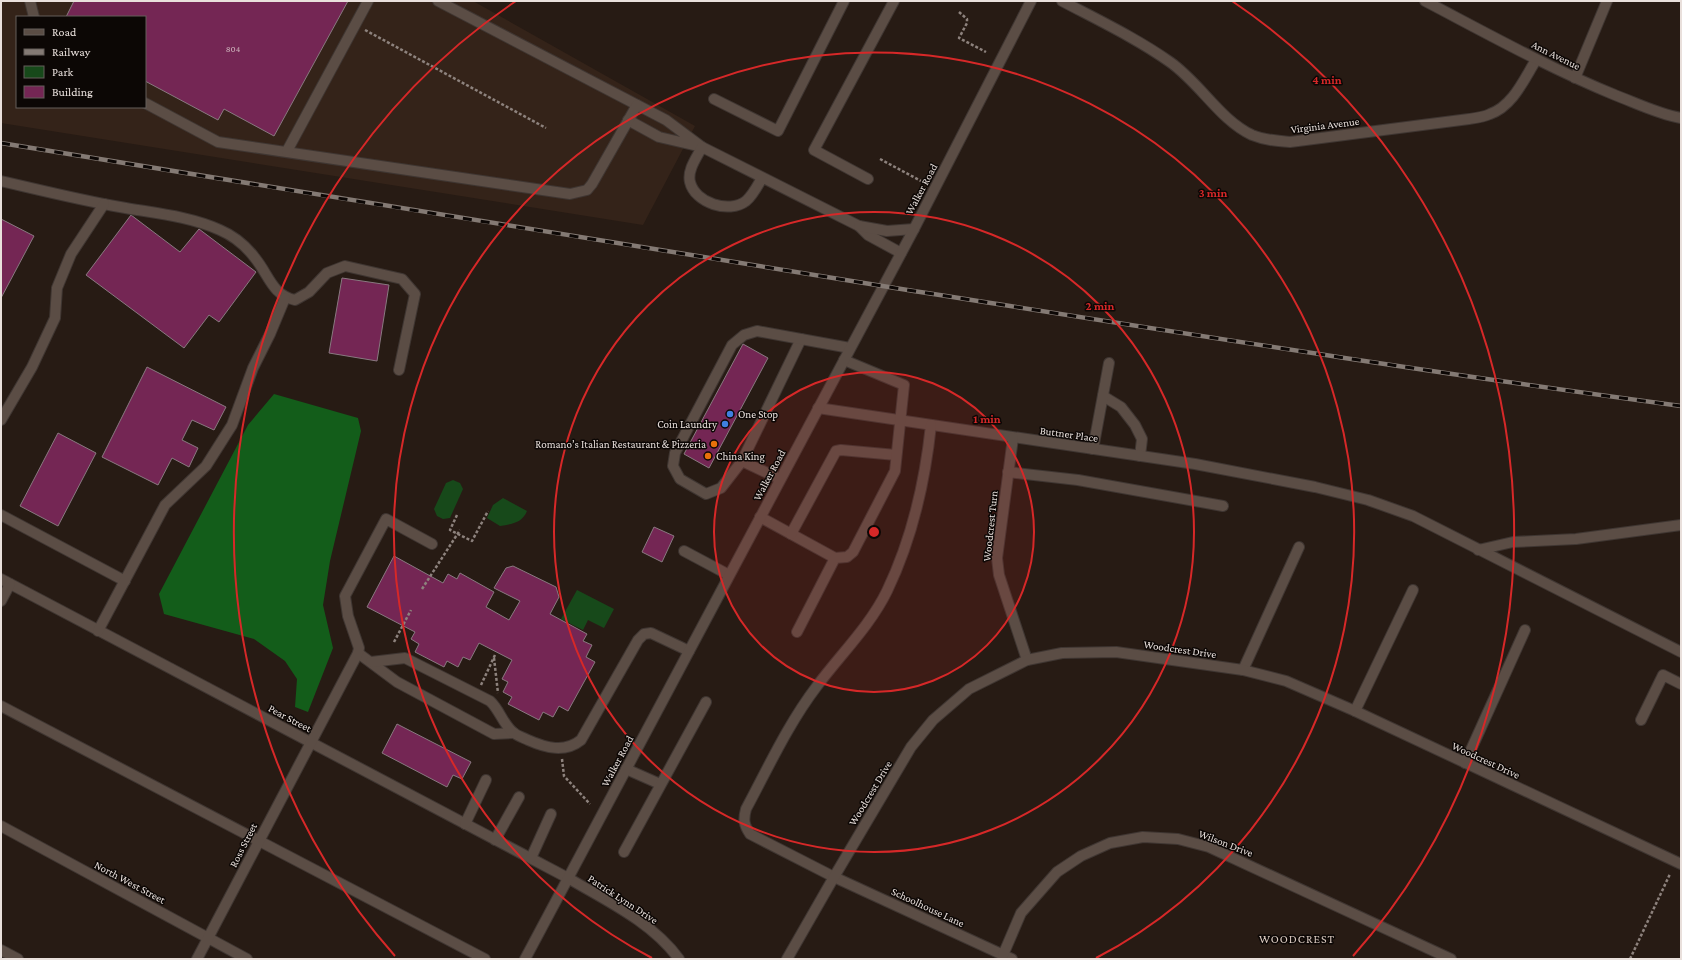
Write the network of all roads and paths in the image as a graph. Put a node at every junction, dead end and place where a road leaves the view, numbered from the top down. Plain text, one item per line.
1 (30, 1) edge
2 (368, 1) edge
3 (438, 1) edge
4 (844, 1) edge
5 (894, 1) edge
6 (1030, 1) edge
7 (1062, 1) edge
8 (1426, 1) edge
9 (1607, 1) edge
10 (959, 12) dead end
11 (34, 16) edge
12 (356, 25) junction
13 (986, 52) dead end
14 (1536, 60) junction
15 (1575, 78) junction
16 (714, 99) dead end
17 (146, 104) edge
18 (637, 105) junction
19 (1681, 118) edge
20 (628, 120) junction
21 (546, 128) dead end
22 (702, 147) junction
23 (287, 152) junction
24 (880, 159) dead end
25 (762, 178) junction
26 (868, 179) dead end
27 (1, 181) edge
28 (921, 181) dead end
29 (104, 204) junction
30 (859, 226) junction
31 (914, 229) junction
32 (901, 253) junction
33 (285, 298) junction
34 (801, 339) junction
35 (850, 348) junction
36 (844, 360) junction
37 (1109, 363) dead end
38 (399, 370) dead end
39 (1103, 396) junction
40 (818, 408) junction
41 (1, 420) edge
42 (899, 420) junction
43 (931, 425) junction
44 (1013, 438) junction
45 (1093, 449) junction
46 (896, 455) junction
47 (1140, 456) junction
48 (742, 461) junction
49 (1008, 472) junction
50 (780, 479) junction
51 (1223, 506) dead end
52 (488, 511) dead end
53 (1, 515) edge
54 (457, 515) dead end
55 (760, 517) junction
56 (1681, 526) edge
57 (460, 530) dead end
58 (458, 534) junction
59 (791, 534) junction
60 (432, 544) dead end
61 (1299, 547) dead end
62 (1478, 550) junction
63 (684, 551) dead end
64 (835, 558) junction
65 (729, 575) junction
66 (124, 581) junction
67 (5, 582) edge
68 (422, 590) dead end
69 (1413, 590) dead end
70 (1, 601) edge
71 (411, 610) dead end
72 (1525, 630) dead end
73 (98, 631) junction
74 (797, 632) dead end
75 (394, 642) dead end
76 (689, 651) junction
77 (1681, 652) edge
78 (358, 654) junction
79 (1027, 660) junction
80 (371, 662) junction
81 (1243, 670) junction
82 (1681, 684) edge
83 (480, 687) dead end
84 (498, 697) dead end
85 (706, 702) dead end
86 (1, 706) edge
87 (1355, 711) junction
88 (1641, 720) dead end
89 (514, 733) junction
90 (310, 743) junction
91 (562, 758) dead end
92 (1465, 763) junction
93 (626, 769) junction
94 (486, 780) dead end
95 (660, 784) junction
96 (519, 797) dead end
97 (590, 804) dead end
98 (551, 814) dead end
99 (465, 824) junction
100 (1, 826) edge
101 (495, 840) junction
102 (259, 841) junction
103 (624, 852) dead end
104 (531, 858) junction
105 (1681, 864) edge
106 (1670, 874) dead end
107 (834, 877) junction
108 (568, 878) junction
109 (208, 938) junction
110 (1, 950) edge
111 (1002, 955) junction
112 (18, 959) edge
113 (197, 959) edge
114 (247, 959) edge
115 (485, 959) edge
116 (525, 959) edge
117 (679, 959) edge
118 (787, 959) edge
119 (1012, 959) edge
120 (1451, 959) edge
121 (1630, 959) edge

1 - 11 street
2 - 12 street
3 - 18 street
4 - 16 street
5 - 26 street
6 - 31 street, Walker Road
7 - 14 street, Virginia Avenue
8 - 14 street, Ann Avenue
9 - 15 street
10 - 13 path
12 - 21 path
12 - 23 street
14 - 15 street, Ann Avenue
15 - 19 street, Ann Avenue
17 - 23 street
18 - 20 street
18 - 22 street
20 - 22 street
20 - 23 street
22 - 25 street
22 - 25 street
24 - 28 path
25 - 30 street
27 - 29 street
29 - 33 street
29 - 41 street
30 - 31 street
30 - 32 street
31 - 32 street, Walker Road
32 - 35 street, Walker Road
33 - 38 street
33 - 66 street
34 - 35 street
34 - 48 street
34 - 48 street
35 - 36 street, Walker Road
36 - 40 street, Walker Road
36 - 42 street
37 - 39 street
39 - 45 street
39 - 47 street
40 - 42 street, Buttner Place
40 - 50 street, Walker Road
42 - 43 street, Buttner Place
42 - 46 street
43 - 44 street, Buttner Place
43 - 107 street, Schoolhouse Lane
44 - 45 street, Buttner Place
44 - 49 street, Woodcrest Turn
45 - 47 street, Buttner Place
46 - 59 street
46 - 64 street
47 - 62 street, Buttner Place
48 - 50 street
49 - 51 street
49 - 79 street, Woodcrest Turn
50 - 55 street, Walker Road
52 - 58 path
53 - 66 street
54 - 58 path
55 - 59 street
55 - 65 street, Walker Road
56 - 62 street
57 - 58 path
58 - 68 path
59 - 64 street
60 - 78 street
61 - 81 street
62 - 77 street, Buttner Place
63 - 65 street
64 - 74 street
65 - 76 street, Walker Road
66 - 73 street
67 - 70 street
67 - 73 street, Pear Street
69 - 87 street
71 - 75 path
72 - 92 street
73 - 90 street, Pear Street
76 - 89 street
76 - 93 street, Walker Road
78 - 80 street
78 - 90 street, Ross Street
79 - 81 street, Woodcrest Drive
79 - 107 street, Woodcrest Drive
80 - 89 street
80 - 89 street
81 - 87 street, Woodcrest Drive
82 - 88 street
83 - 84 path
85 - 95 street
86 - 102 street
87 - 92 street, Woodcrest Drive
90 - 99 street, Pear Street
90 - 102 street, Ross Street
91 - 97 path
92 - 105 street, Woodcrest Drive
93 - 95 street
93 - 108 street, Walker Road
94 - 99 street
95 - 103 street
96 - 101 street
98 - 104 street
99 - 101 street, Pear Street
100 - 109 street, North West Street
101 - 104 street, Pear Street
102 - 109 street, Ross Street
102 - 115 street
104 - 108 street, Pear Street
106 - 121 path
107 - 111 street, Schoolhouse Lane
107 - 118 street, Woodcrest Drive
108 - 116 street, Walker Road
108 - 117 street, Patrick Lynn Drive
109 - 113 street, Ross Street
109 - 114 street, North West Street
110 - 112 street
111 - 119 street, Schoolhouse Lane
111 - 120 street, Wilson Drive

